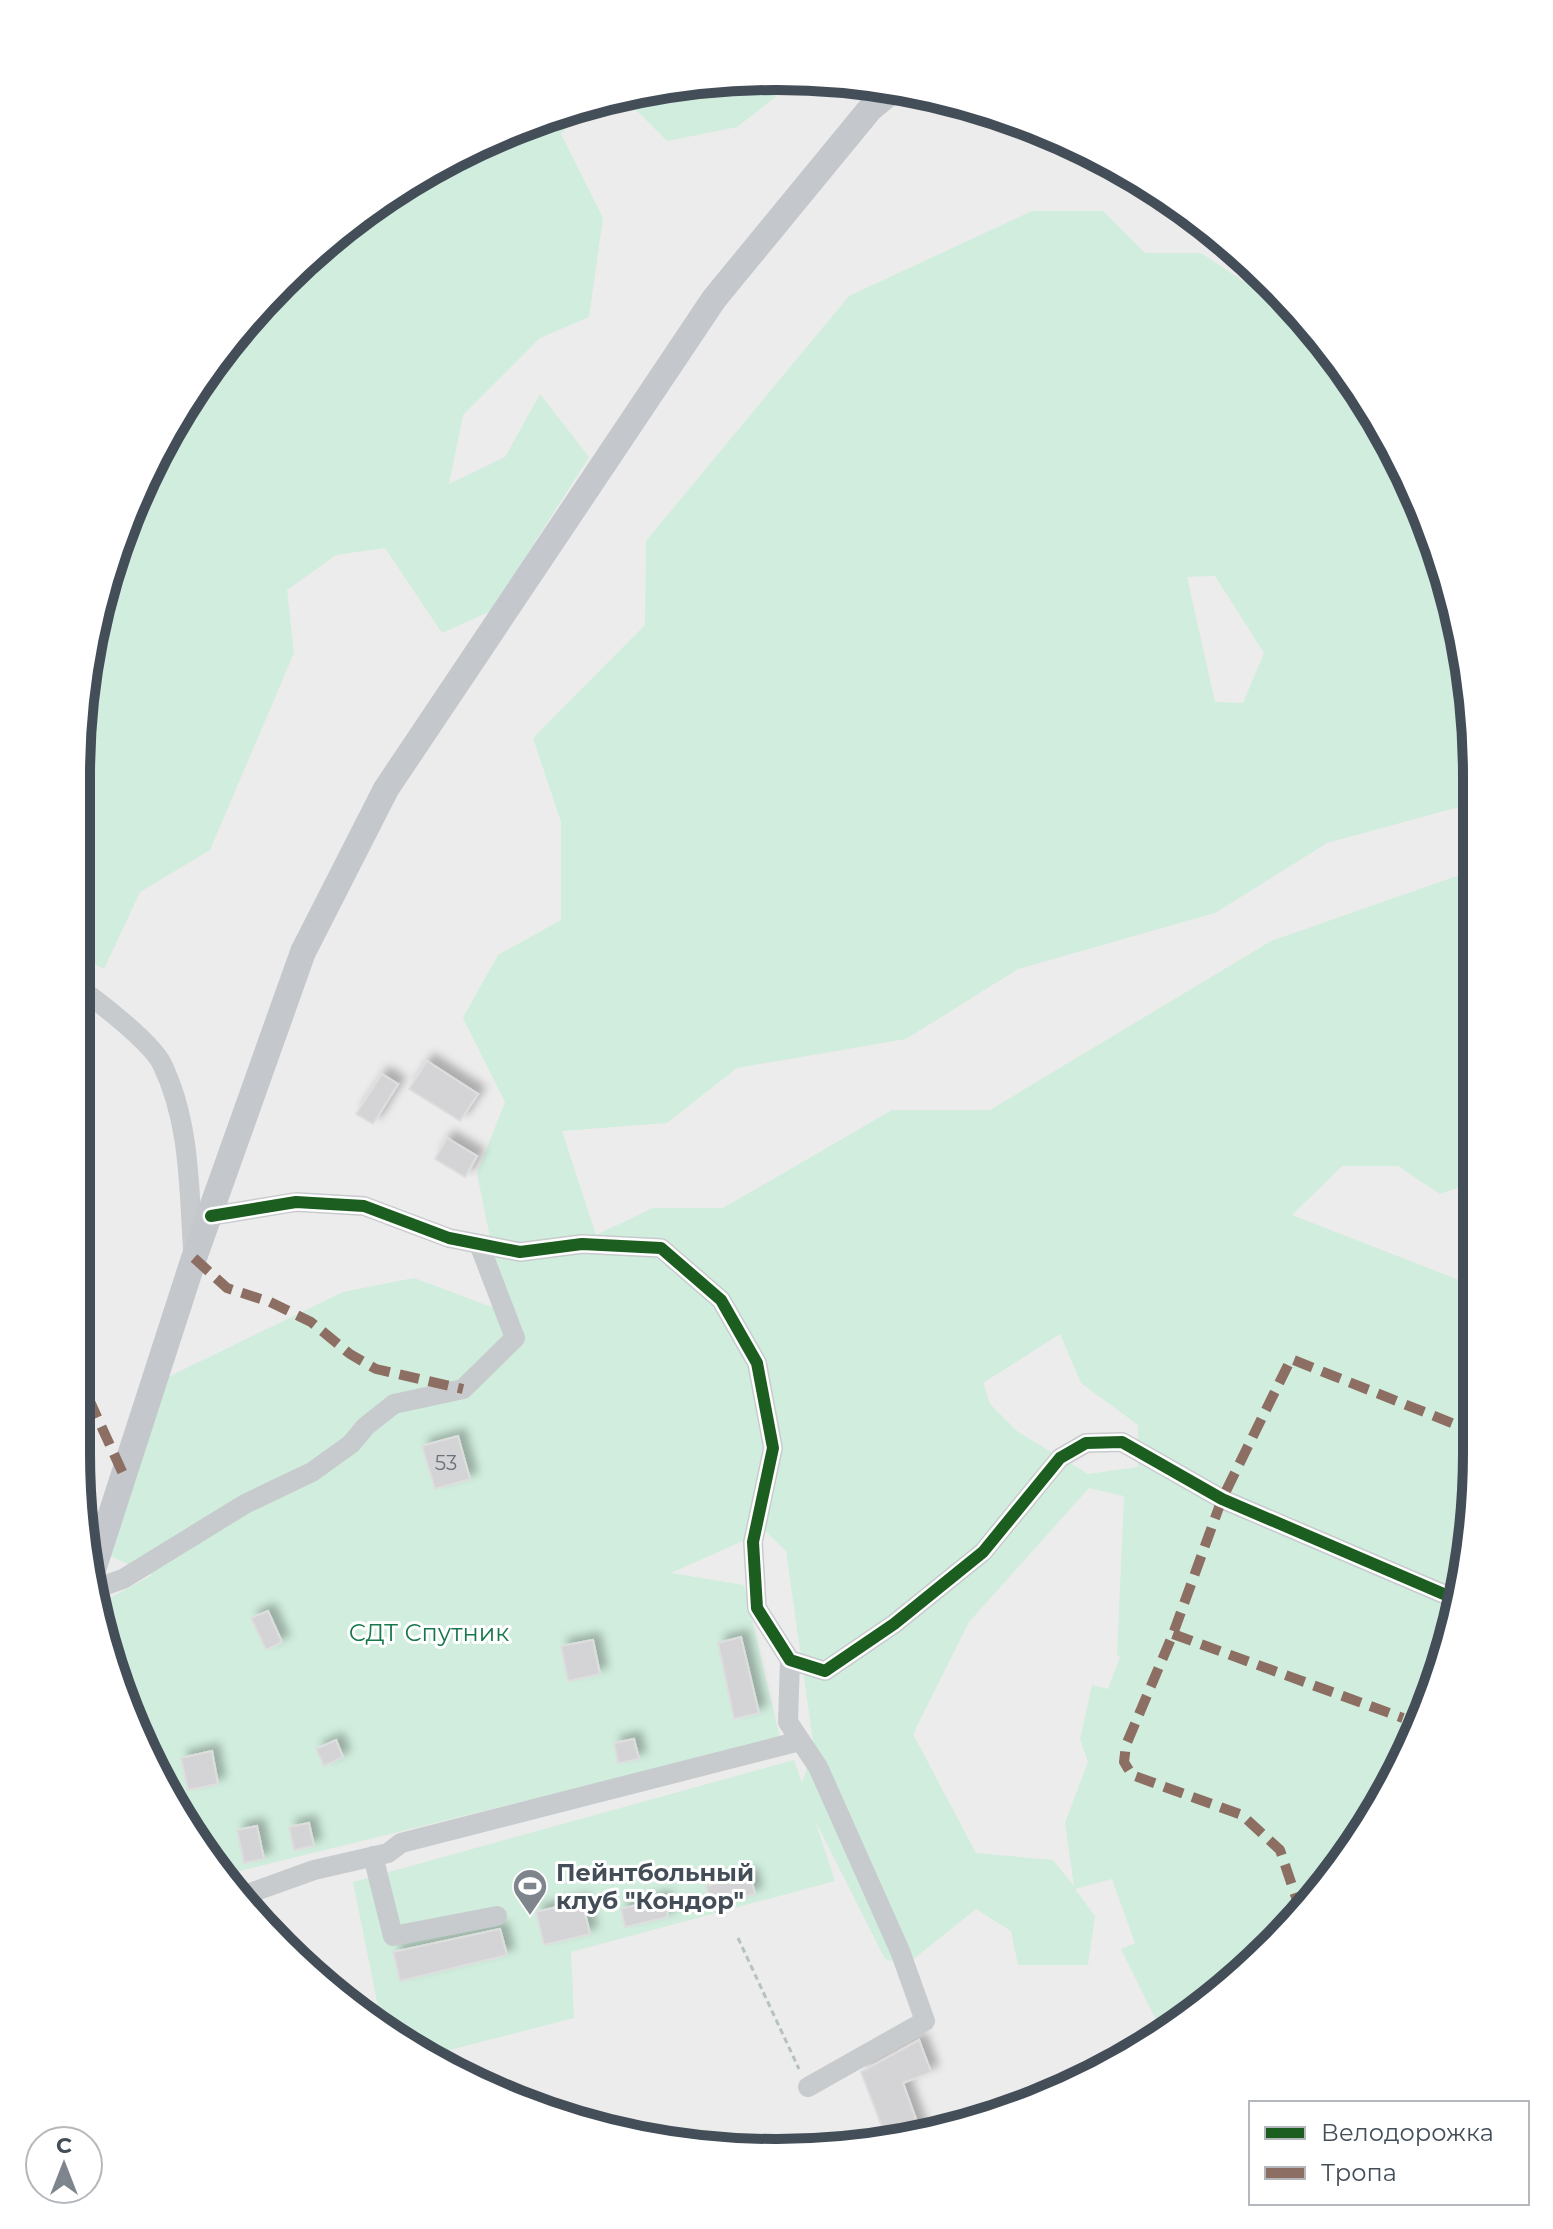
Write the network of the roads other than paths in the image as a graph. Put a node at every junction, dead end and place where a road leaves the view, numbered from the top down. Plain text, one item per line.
1 (882, 99) edge
2 (90, 997) edge
3 (211, 1216) junction
4 (479, 1244) junction
5 (194, 1258) junction
6 (98, 1555) edge
7 (103, 1586) edge
8 (1448, 1596) edge
9 (790, 1660) junction
10 (800, 1741) junction
11 (373, 1856) junction
12 (250, 1893) edge
13 (497, 1916) dead end
14 (808, 2087) road end

1 - 3 main road
2 - 5 street
3 - 4 street
3 - 5 main road
4 - 7 street
4 - 9 street
5 - 6 main road
8 - 9 street
9 - 10 street
10 - 11 street
10 - 14 street
11 - 12 street
11 - 13 street

